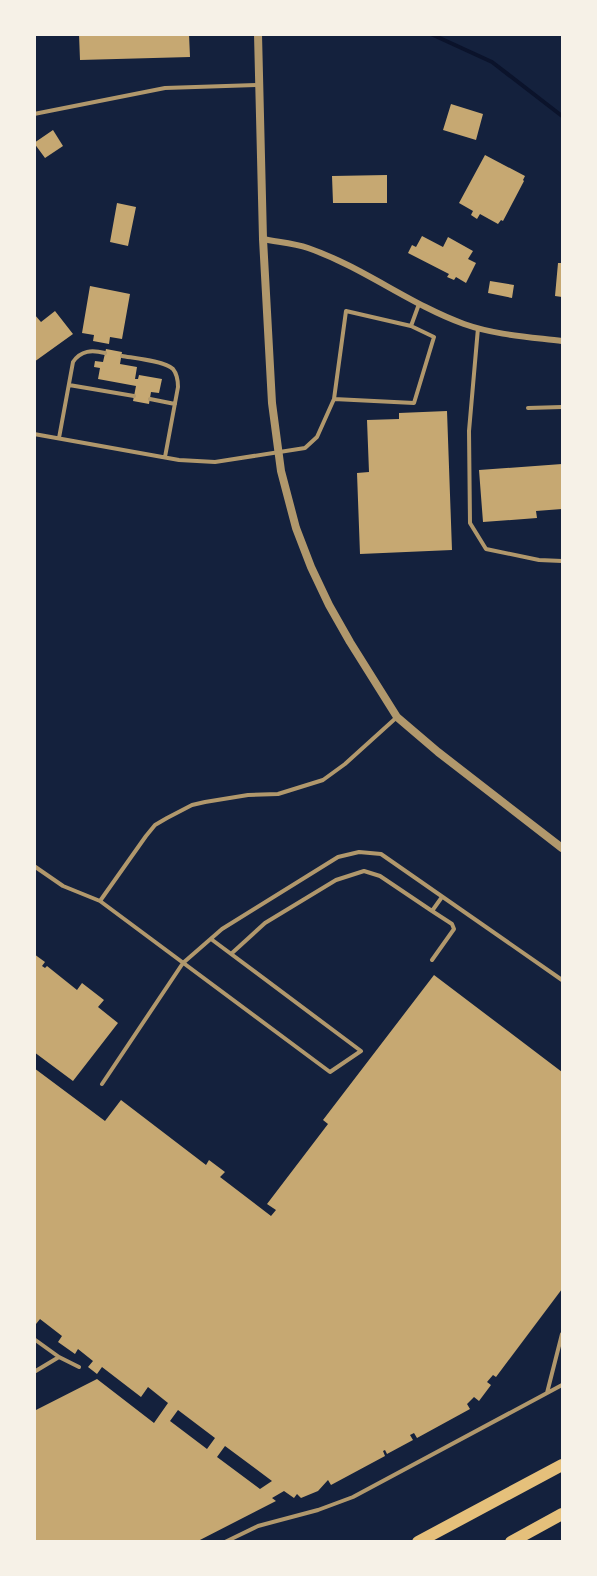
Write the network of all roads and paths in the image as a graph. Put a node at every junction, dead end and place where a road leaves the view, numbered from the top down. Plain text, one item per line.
1 (258, 34) edge
2 (260, 85) junction
3 (34, 114) edge
4 (263, 239) junction
5 (419, 304) junction
6 (411, 326) junction
7 (478, 328) junction
8 (562, 341) edge
9 (105, 353) dead end
10 (122, 356) dead end
11 (69, 385) junction
12 (134, 396) dead end
13 (150, 399) dead end
14 (334, 399) junction
15 (175, 404) junction
16 (562, 407) edge
17 (528, 408) dead end
18 (34, 434) edge
19 (59, 438) junction
20 (278, 453) junction
21 (165, 458) junction
22 (562, 561) edge
23 (397, 717) junction
24 (562, 848) edge
25 (34, 866) edge
26 (442, 897) junction
27 (100, 902) junction
28 (432, 911) junction
29 (211, 939) junction
30 (231, 954) junction
31 (432, 960) dead end
32 (183, 963) junction
33 (562, 980) edge
34 (102, 1084) dead end
35 (562, 1334) edge
36 (34, 1339) edge
37 (58, 1357) junction
38 (79, 1367) dead end
39 (34, 1372) edge
40 (562, 1385) edge
41 (546, 1394) junction
42 (562, 1466) edge
43 (562, 1514) edge
44 (225, 1542) edge
45 (418, 1542) edge
46 (511, 1542) edge

1 - 2 street
2 - 3 lane
2 - 4 street
4 - 5 street
4 - 20 street
5 - 6 lane
5 - 7 street
6 - 14 lane
6 - 14 lane
7 - 8 street
7 - 22 lane
9 - 11 lane
10 - 15 lane
11 - 12 lane
11 - 19 lane
13 - 15 lane
14 - 20 lane
15 - 21 lane
16 - 17 lane
18 - 19 lane
19 - 21 lane
20 - 21 lane
20 - 23 street
23 - 24 street
23 - 27 lane
25 - 27 lane
26 - 28 lane
26 - 29 lane
26 - 33 lane
27 - 32 lane
28 - 30 lane
28 - 31 lane
29 - 30 lane
29 - 32 lane
30 - 32 lane
32 - 34 lane
35 - 41 lane
36 - 37 lane
37 - 38 lane
37 - 39 lane
40 - 41 lane
41 - 44 lane
42 - 45 highway
43 - 46 highway

